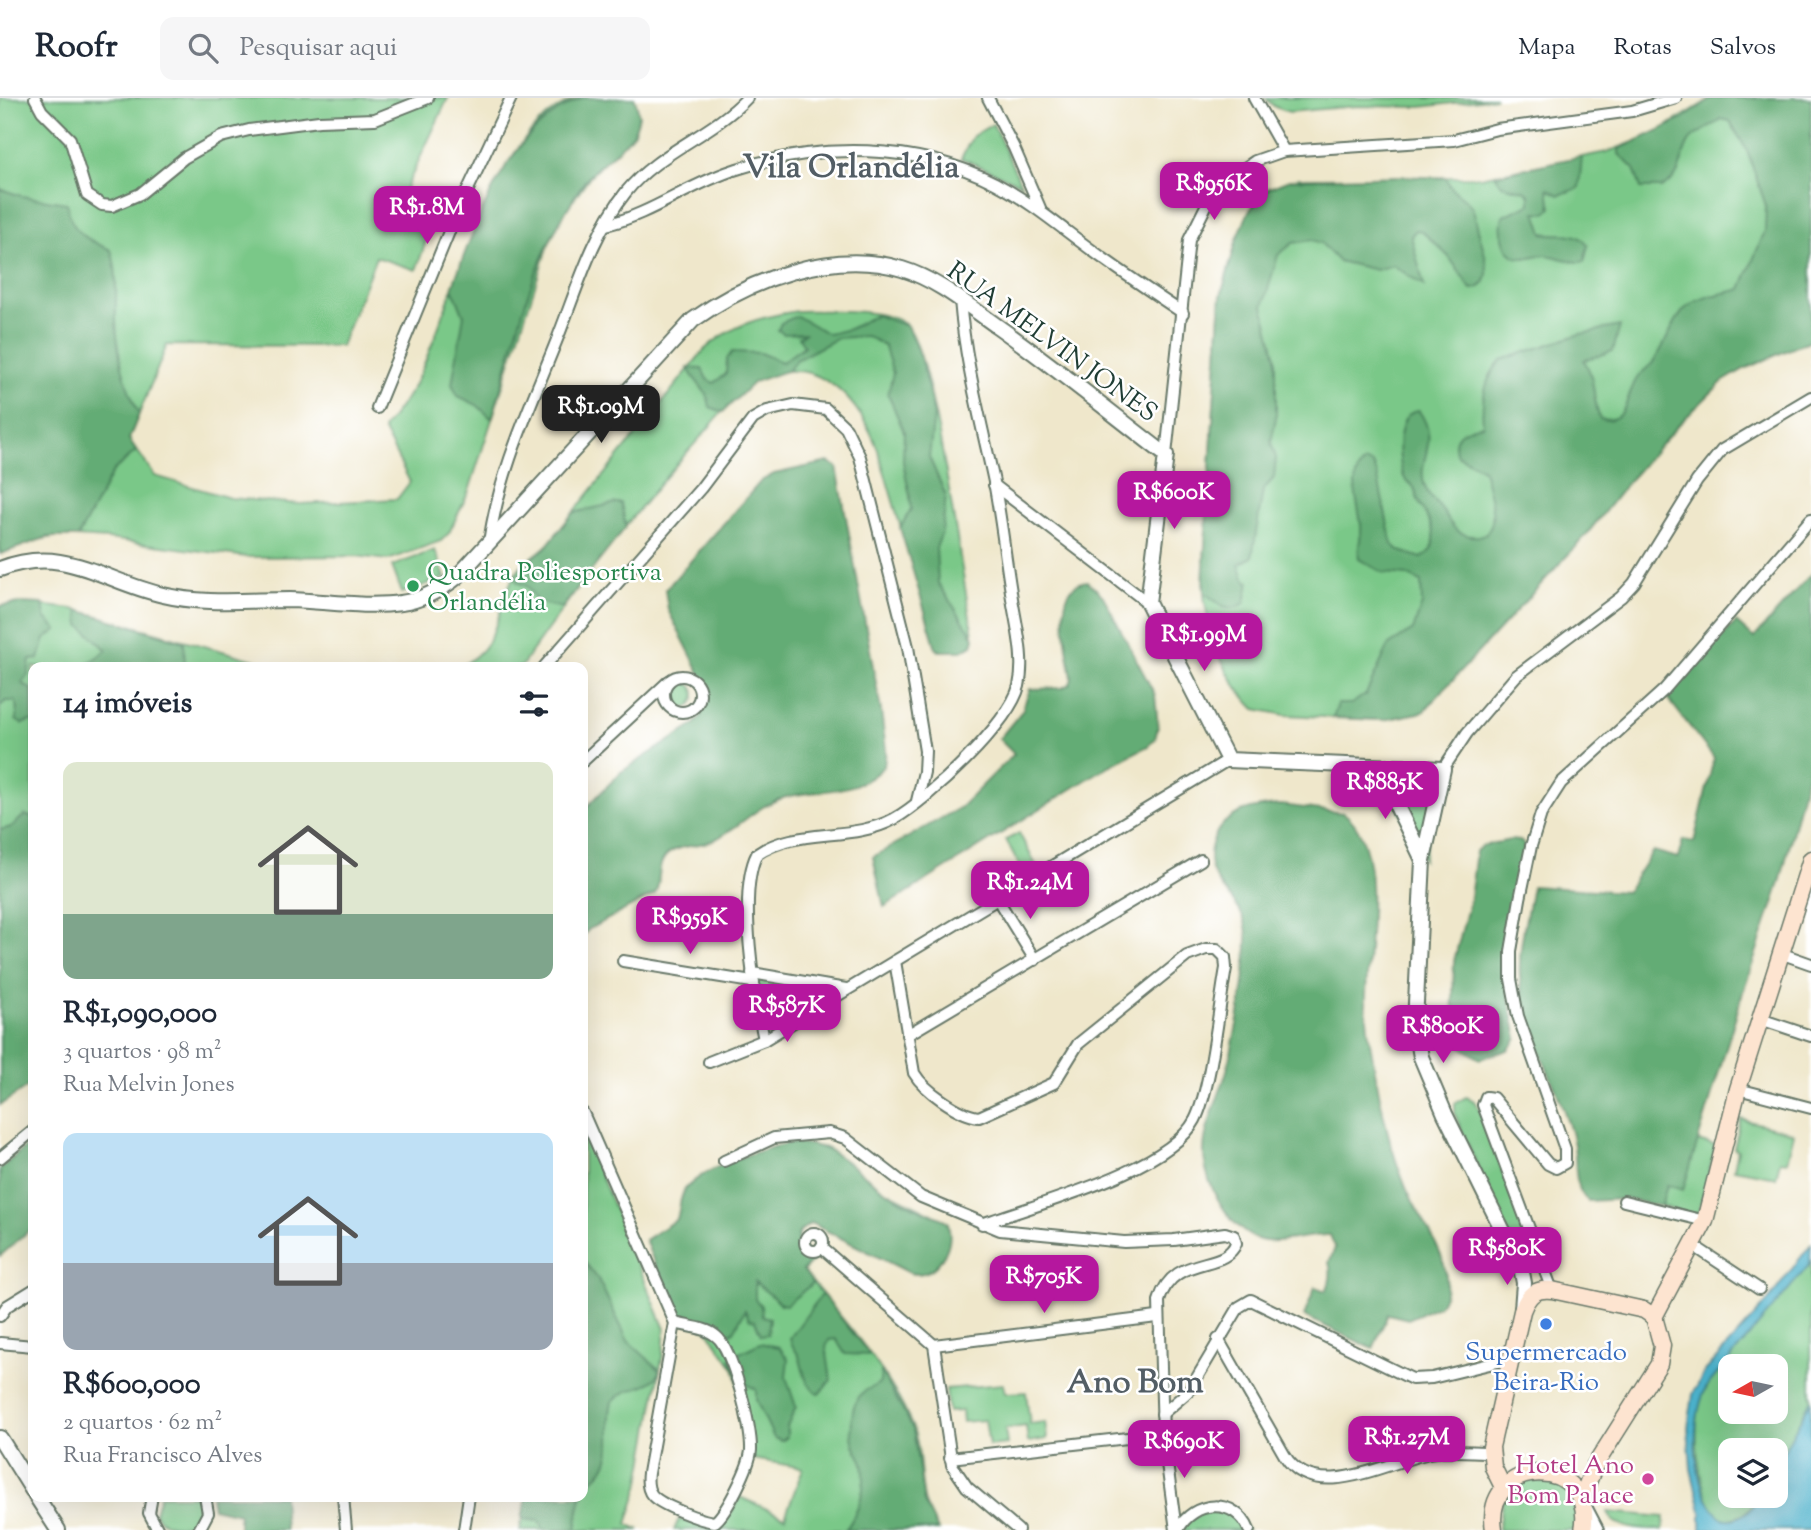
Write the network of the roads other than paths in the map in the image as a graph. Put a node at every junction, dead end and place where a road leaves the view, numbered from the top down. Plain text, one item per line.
1 (35, 98) edge
2 (428, 98) edge
3 (511, 98) edge
4 (747, 98) edge
5 (988, 98) edge
6 (1254, 98) edge
7 (1676, 98) edge
8 (1284, 151) junction
9 (1040, 208) junction
10 (606, 225) junction
11 (960, 300) junction
12 (1182, 313) junction
13 (1811, 397) edge
14 (377, 408) dead end
15 (1166, 455) junction
16 (995, 485) junction
17 (1811, 519) edge
18 (489, 543) junction
19 (0, 569) edge
20 (1149, 603) junction
21 (548, 662) edge
22 (669, 681) dead end
23 (588, 756) edge
24 (1228, 760) junction
25 (1378, 767) junction
26 (1443, 769) junction
27 (916, 803) junction
28 (1811, 859) edge
29 (1201, 860) dead end
30 (1423, 860) junction
31 (998, 900) junction
32 (1780, 953) junction
33 (1035, 960) junction
34 (623, 961) dead end
35 (895, 961) junction
36 (1811, 964) edge
37 (752, 978) junction
38 (846, 989) junction
39 (1760, 1019) junction
40 (907, 1035) junction
41 (1811, 1036) edge
42 (764, 1040) junction
43 (709, 1062) dead end
44 (1738, 1089) junction
45 (1811, 1108) edge
46 (588, 1124) edge
47 (28, 1135) edge
48 (0, 1158) edge
49 (724, 1161) dead end
50 (1624, 1201) dead end
51 (1705, 1221) junction
52 (982, 1224) junction
53 (1694, 1246) junction
54 (821, 1248) dead end
55 (1516, 1258) junction
56 (1551, 1289) junction
57 (1759, 1289) dead end
58 (28, 1293) edge
59 (1522, 1311) junction
60 (0, 1316) edge
61 (1157, 1317) junction
62 (1654, 1317) junction
63 (675, 1323) junction
64 (1218, 1339) junction
65 (1, 1343) edge
66 (934, 1345) junction
67 (28, 1346) edge
68 (1510, 1359) junction
69 (1162, 1414) junction
70 (1163, 1434) junction
71 (0, 1438) edge
72 (1490, 1452) junction
73 (950, 1458) junction
74 (28, 1483) edge
75 (1504, 1489) junction
76 (40, 1502) edge
77 (151, 1502) edge
78 (206, 1502) edge
79 (344, 1502) edge
80 (468, 1502) edge
81 (1582, 1502) junction
82 (58, 1530) edge
83 (158, 1530) edge
84 (199, 1530) edge
85 (346, 1530) edge
86 (464, 1530) edge
87 (1018, 1530) edge
88 (1177, 1530) edge
89 (1250, 1530) edge
90 (1494, 1530) edge
91 (1583, 1530) edge
92 (1597, 1530) edge

1 - 2 street
3 - 14 street
4 - 10 street
5 - 9 street
6 - 8 street
7 - 8 street
8 - 12 street
9 - 10 street
9 - 12 street
10 - 18 street
11 - 15 street, RUA MELVIN JONES
11 - 16 street
11 - 18 street, RUA MELVIN JONES
12 - 15 street
13 - 26 street
15 - 20 street
16 - 20 street
16 - 27 street
17 - 56 street
18 - 19 street, RUA MELVIN JONES
20 - 24 street
21 - 27 street
22 - 23 street
24 - 25 street
24 - 31 street
25 - 26 street
25 - 30 street
26 - 30 street
27 - 37 street
28 - 32 main road
29 - 33 street
30 - 55 street
31 - 33 street
31 - 35 street
32 - 36 street
32 - 39 main road
33 - 40 street
34 - 37 street
35 - 38 street
35 - 40 street
37 - 38 street
37 - 42 street
38 - 42 street
39 - 41 street
39 - 44 main road
40 - 52 street
42 - 43 street
44 - 45 street
44 - 51 main road
46 - 63 street
47 - 48 street
49 - 52 street
50 - 51 street
51 - 53 main road
52 - 61 street
53 - 57 street
53 - 62 main road
54 - 66 street
55 - 56 street
55 - 59 street
56 - 59 main road
56 - 62 main road
58 - 60 street
59 - 68 main road
61 - 66 street
61 - 69 street
62 - 81 main road
63 - 63 street
64 - 68 street
64 - 69 street
64 - 72 street
65 - 67 street
66 - 73 street
68 - 72 main road
69 - 70 street
70 - 73 street
70 - 88 street
71 - 74 street
72 - 75 main road
73 - 87 street
75 - 81 main road
75 - 90 main road
76 - 82 street
77 - 83 street
78 - 84 street
79 - 85 street
80 - 86 street
81 - 91 main road
81 - 92 street
88 - 89 street

